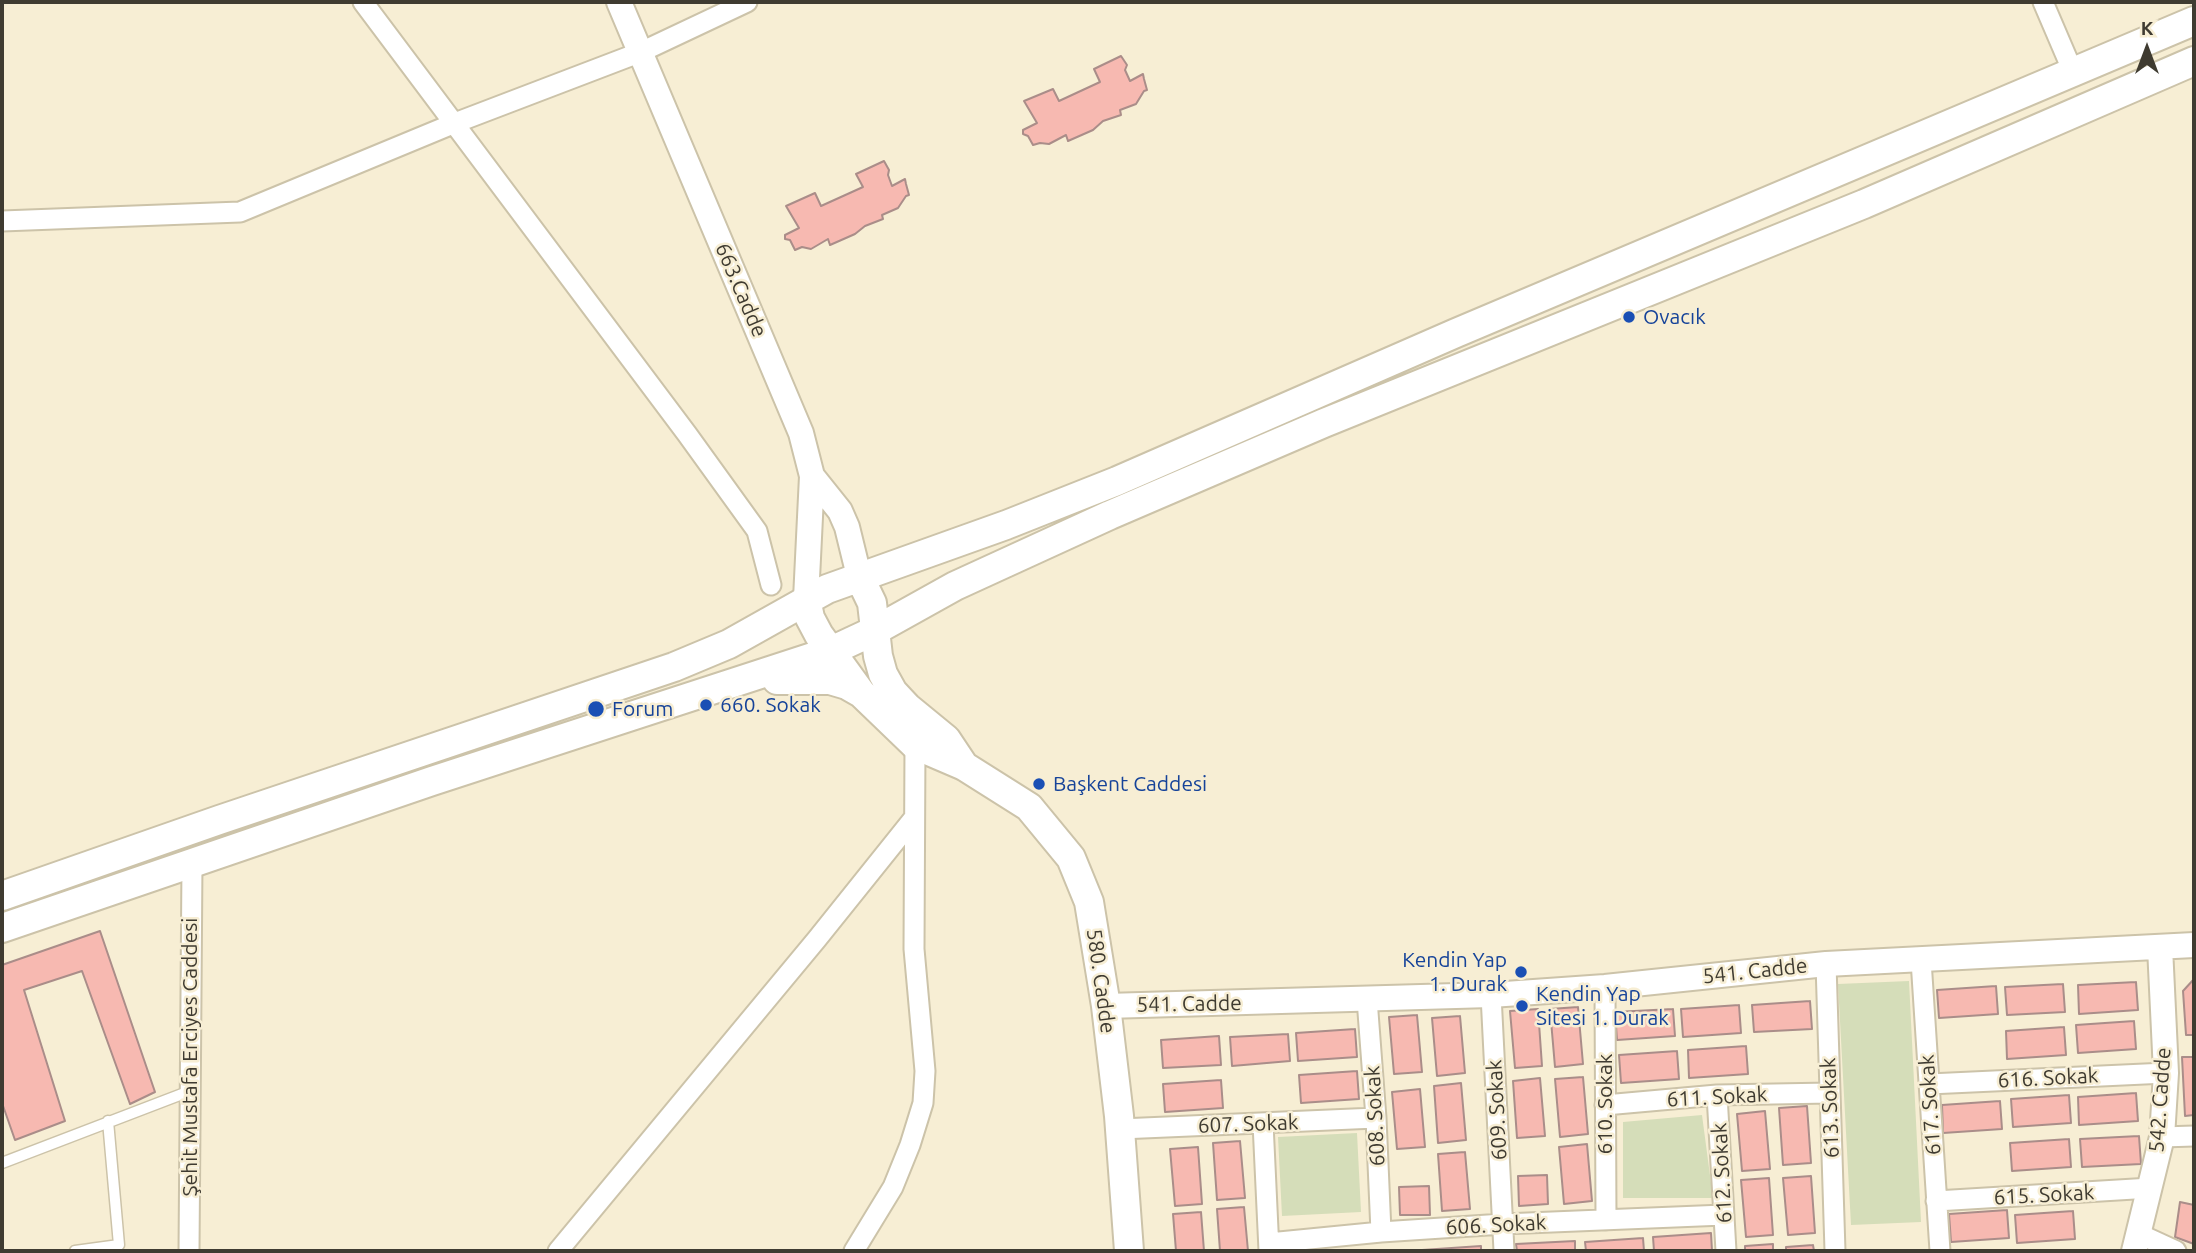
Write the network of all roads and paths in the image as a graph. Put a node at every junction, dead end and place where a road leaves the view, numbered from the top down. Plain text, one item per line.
1 (363, 2) edge
2 (620, 2) edge
3 (747, 2) edge
4 (2043, 2) edge
5 (2194, 21) edge
6 (641, 52) junction
7 (2194, 61) edge
8 (2073, 72) junction
9 (455, 123) junction
10 (2, 221) edge
11 (812, 476) junction
12 (859, 576) junction
13 (771, 585) dead end
14 (806, 599) junction
15 (876, 630) junction
16 (831, 651) junction
17 (733, 684) junction
18 (862, 693) junction
19 (915, 745) junction
20 (964, 766) junction
21 (914, 818) junction
22 (192, 863) junction
23 (2, 895) edge
24 (2, 928) edge
25 (2194, 945) edge
26 (2160, 947) junction
27 (1921, 960) junction
28 (1826, 964) junction
29 (1605, 987) junction
30 (1491, 995) junction
31 (1367, 999) junction
32 (1106, 1006) junction
33 (2166, 1073) junction
34 (1929, 1084) junction
35 (190, 1090) junction
36 (1830, 1093) junction
37 (1717, 1095) junction
38 (1605, 1105) junction
39 (1376, 1118) junction
40 (108, 1121) junction
41 (1263, 1123) junction
42 (1120, 1129) junction
43 (2194, 1136) edge
44 (2162, 1137) junction
45 (2, 1163) edge
46 (2151, 1188) junction
47 (1936, 1201) junction
48 (1724, 1215) junction
49 (1606, 1220) junction
50 (1503, 1224) junction
51 (1381, 1232) junction
52 (2137, 1242) edge
53 (1269, 1247) edge
54 (75, 1251) edge
55 (189, 1251) edge
56 (558, 1251) edge
57 (854, 1251) edge
58 (1129, 1251) edge
59 (1504, 1251) edge
60 (1726, 1251) edge
61 (1835, 1251) edge
62 (1940, 1251) edge
63 (2176, 1251) edge

1 - 9 street
2 - 6 street, 663.Cadde
3 - 6 street
4 - 8 street
5 - 8 main road
6 - 9 street
6 - 11 street, 663.Cadde
7 - 15 main road
8 - 12 main road
9 - 10 street
9 - 13 street
11 - 12 street, 663.Cadde
11 - 14 street
12 - 14 main road
12 - 15 main road
14 - 16 main road
14 - 23 main road
15 - 16 main road
15 - 20 main road
16 - 17 main road
16 - 18 main road
17 - 18 main road
17 - 22 main road
18 - 19 main road
19 - 20 main road, 580. Cadde
19 - 21 street
20 - 32 main road, 580. Cadde
21 - 56 street
21 - 57 street
22 - 24 main road
22 - 35 street, Şehit Mustafa Erciyes Caddesi
25 - 26 street, 541. Cadde
26 - 27 street, 541. Cadde
26 - 33 street, 542. Cadde
27 - 28 street, 541. Cadde
27 - 34 street, 617. Sokak
28 - 29 street, 541. Cadde
28 - 36 street, 613. Sokak
29 - 30 street, 541. Cadde
29 - 38 street, 610. Sokak
30 - 31 street, 541. Cadde
30 - 50 street, 609. Sokak
31 - 32 street, 541. Cadde
31 - 39 street, 608. Sokak
32 - 42 main road, 580. Cadde
33 - 34 street, 616. Sokak
33 - 44 street, 542. Cadde
34 - 47 street, 617. Sokak
35 - 40 lane
35 - 55 street, Şehit Mustafa Erciyes Caddesi
36 - 37 street, 611. Sokak
36 - 61 street, 613. Sokak
37 - 38 street, 611. Sokak
37 - 48 street, 612. Sokak
38 - 49 street, 610. Sokak
39 - 41 street, 607. Sokak
39 - 51 street, 608. Sokak
40 - 45 lane
40 - 54 lane
41 - 42 street, 607. Sokak
41 - 53 street
42 - 58 main road, 580. Cadde
43 - 44 street
44 - 46 street, 542. Cadde
46 - 47 street, 615. Sokak
46 - 52 street, 542. Cadde
47 - 62 street, 617. Sokak
48 - 49 street, 606. Sokak
48 - 60 street, 612. Sokak
49 - 50 street, 606. Sokak
50 - 51 street, 606. Sokak
50 - 59 street, 609. Sokak
51 - 53 street, 606. Sokak
52 - 63 street

